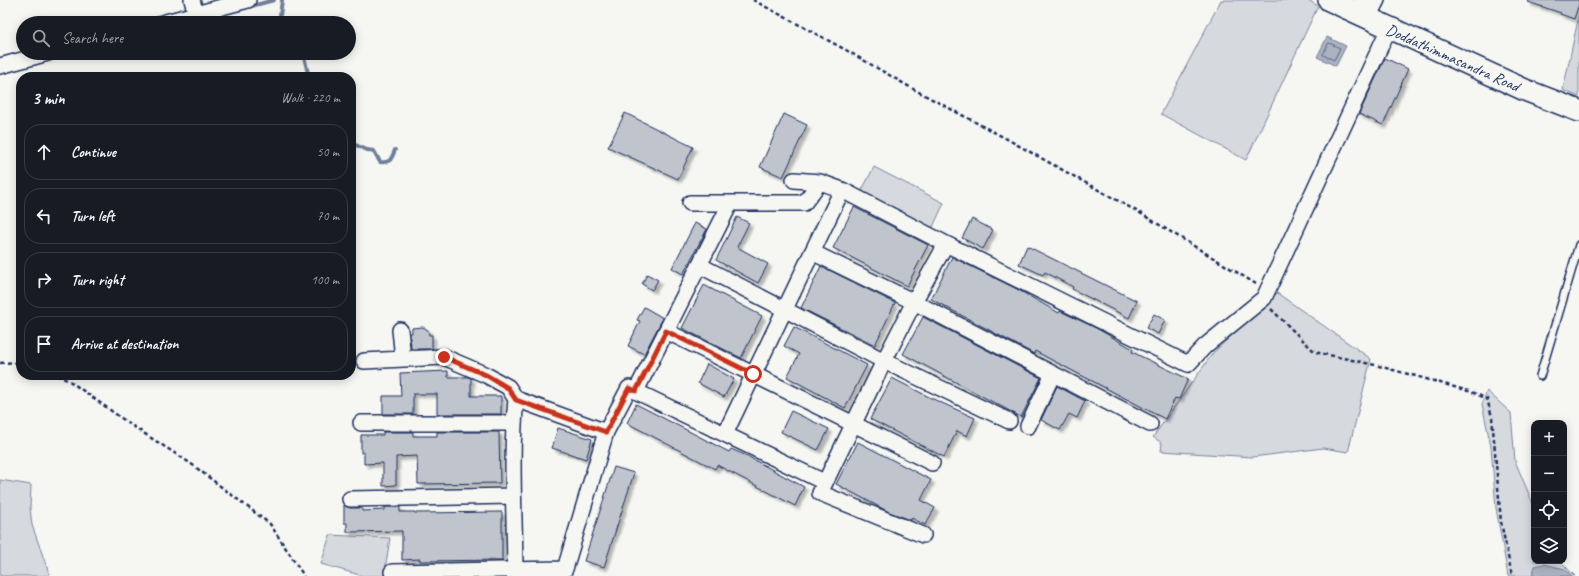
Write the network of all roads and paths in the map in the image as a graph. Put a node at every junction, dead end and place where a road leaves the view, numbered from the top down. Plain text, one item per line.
1 (248, 0) edge
2 (753, 0) edge
3 (1329, 0) edge
4 (194, 7) edge
5 (1366, 8) edge
6 (176, 16) edge
7 (1389, 28) junction
8 (22, 60) edge
9 (0, 66) edge
10 (1579, 112) edge
11 (794, 180) dead end
12 (820, 182) junction
13 (842, 190) junction
14 (690, 203) dead end
15 (730, 204) junction
16 (946, 244) junction
17 (1579, 245) edge
18 (812, 252) junction
19 (699, 264) junction
20 (1264, 295) junction
21 (914, 302) junction
22 (784, 309) junction
23 (400, 330) dead end
24 (666, 331) junction
25 (403, 358) junction
26 (364, 361) dead end
27 (884, 361) junction
28 (16, 362) edge
29 (0, 363) edge
30 (753, 374) junction
31 (1053, 374) junction
32 (1540, 376) dead end
33 (67, 380) edge
34 (636, 391) junction
35 (516, 400) junction
36 (1009, 421) dead end
37 (361, 423) dead end
38 (514, 423) junction
39 (854, 423) junction
40 (1150, 424) dead end
41 (1028, 426) dead end
42 (606, 432) junction
43 (725, 434) junction
44 (932, 463) dead end
45 (824, 482) junction
46 (513, 496) junction
47 (350, 500) dead end
48 (923, 535) dead end
49 (392, 572) dead end
50 (515, 573) edge
51 (304, 576) edge
52 (1512, 576) edge

1 - 4 street
2 - 20 path
3 - 5 street, Doddathimmasandra Road
4 - 6 street
5 - 7 street, Doddathimmasandra Road
7 - 10 street, Doddathimmasandra Road
7 - 20 street
8 - 9 street
11 - 12 street
12 - 13 street
12 - 15 street
13 - 16 street
13 - 18 street
14 - 15 street
15 - 19 street
16 - 20 street
16 - 21 street
17 - 32 lane
18 - 21 street
18 - 22 street
19 - 22 street
19 - 24 street
20 - 52 path
21 - 27 street
21 - 31 street
22 - 27 street
22 - 30 street
23 - 25 street
24 - 30 street
24 - 34 street
25 - 26 street
25 - 35 street
27 - 36 street
27 - 39 street
28 - 29 path
30 - 39 street
30 - 43 street
31 - 40 street
31 - 41 street
33 - 51 path
34 - 42 street
34 - 43 street
35 - 38 street
35 - 42 street
37 - 38 street
38 - 46 street
39 - 44 street
39 - 45 street
42 - 50 street
43 - 45 street
45 - 48 street
46 - 47 street
46 - 50 street
49 - 50 street

